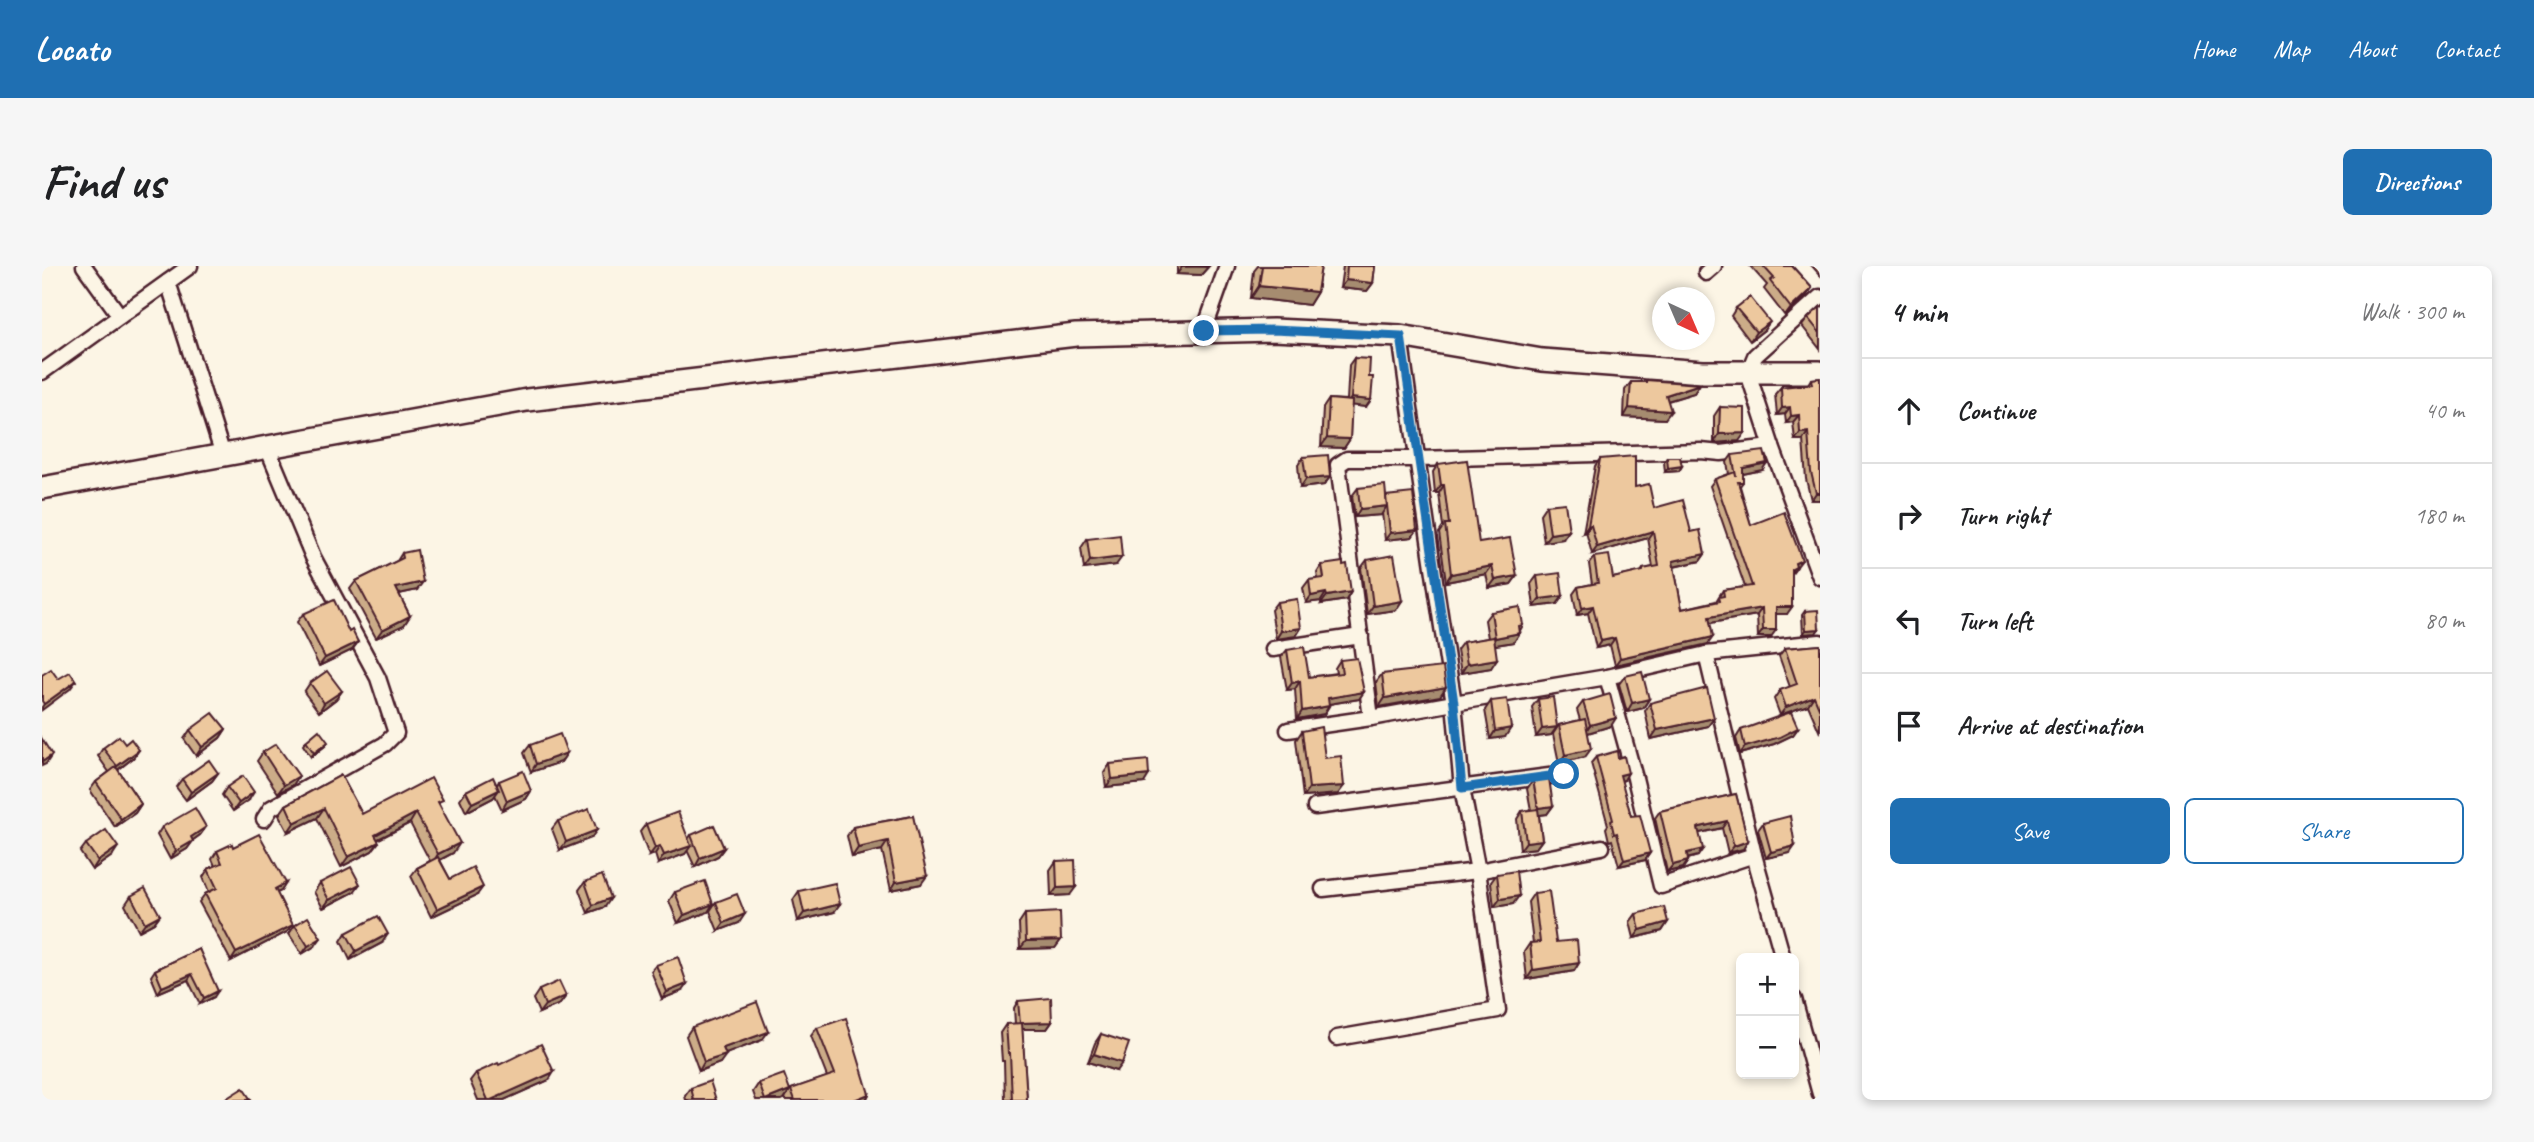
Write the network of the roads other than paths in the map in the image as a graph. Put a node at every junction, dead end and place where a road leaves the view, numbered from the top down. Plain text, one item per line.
1 (84, 266) edge
2 (190, 266) edge
3 (1227, 266) edge
4 (168, 282) junction
5 (1820, 297) edge
6 (120, 316) junction
7 (1204, 331) junction
8 (1401, 336) junction
9 (42, 372) edge
10 (1820, 372) edge
11 (1748, 373) junction
12 (267, 447) junction
13 (1772, 447) junction
14 (223, 455) junction
15 (1418, 459) junction
16 (42, 488) edge
17 (1820, 577) edge
18 (1361, 636) junction
19 (1820, 642) edge
20 (1273, 649) dead end
21 (1706, 654) junction
22 (1606, 677) junction
23 (1454, 703) junction
24 (1371, 718) junction
25 (1288, 730) dead end
26 (1564, 774) dead end
27 (1462, 788) junction
28 (1315, 807) dead end
29 (264, 819) dead end
30 (1602, 847) dead end
31 (1754, 855) junction
32 (1478, 871) junction
33 (1323, 889) dead end
34 (1782, 953) edge
35 (1799, 1016) edge
36 (1337, 1038) dead end
37 (1820, 1094) edge

1 - 6 street
2 - 4 street
3 - 7 street
4 - 6 street
4 - 14 street
5 - 11 street
6 - 9 street
7 - 8 street
7 - 12 street
8 - 11 street
8 - 15 street
10 - 11 street
11 - 13 street
12 - 14 street
12 - 29 street
13 - 15 street
13 - 17 street
14 - 16 street
15 - 18 street
15 - 23 street
18 - 20 street
18 - 24 street
19 - 21 street
21 - 22 street
21 - 31 street
22 - 23 street
22 - 31 street
23 - 24 street
23 - 27 street
24 - 25 street
26 - 27 street
27 - 28 street
27 - 32 street
30 - 32 street
31 - 34 street
32 - 33 street
32 - 36 street
35 - 37 street

